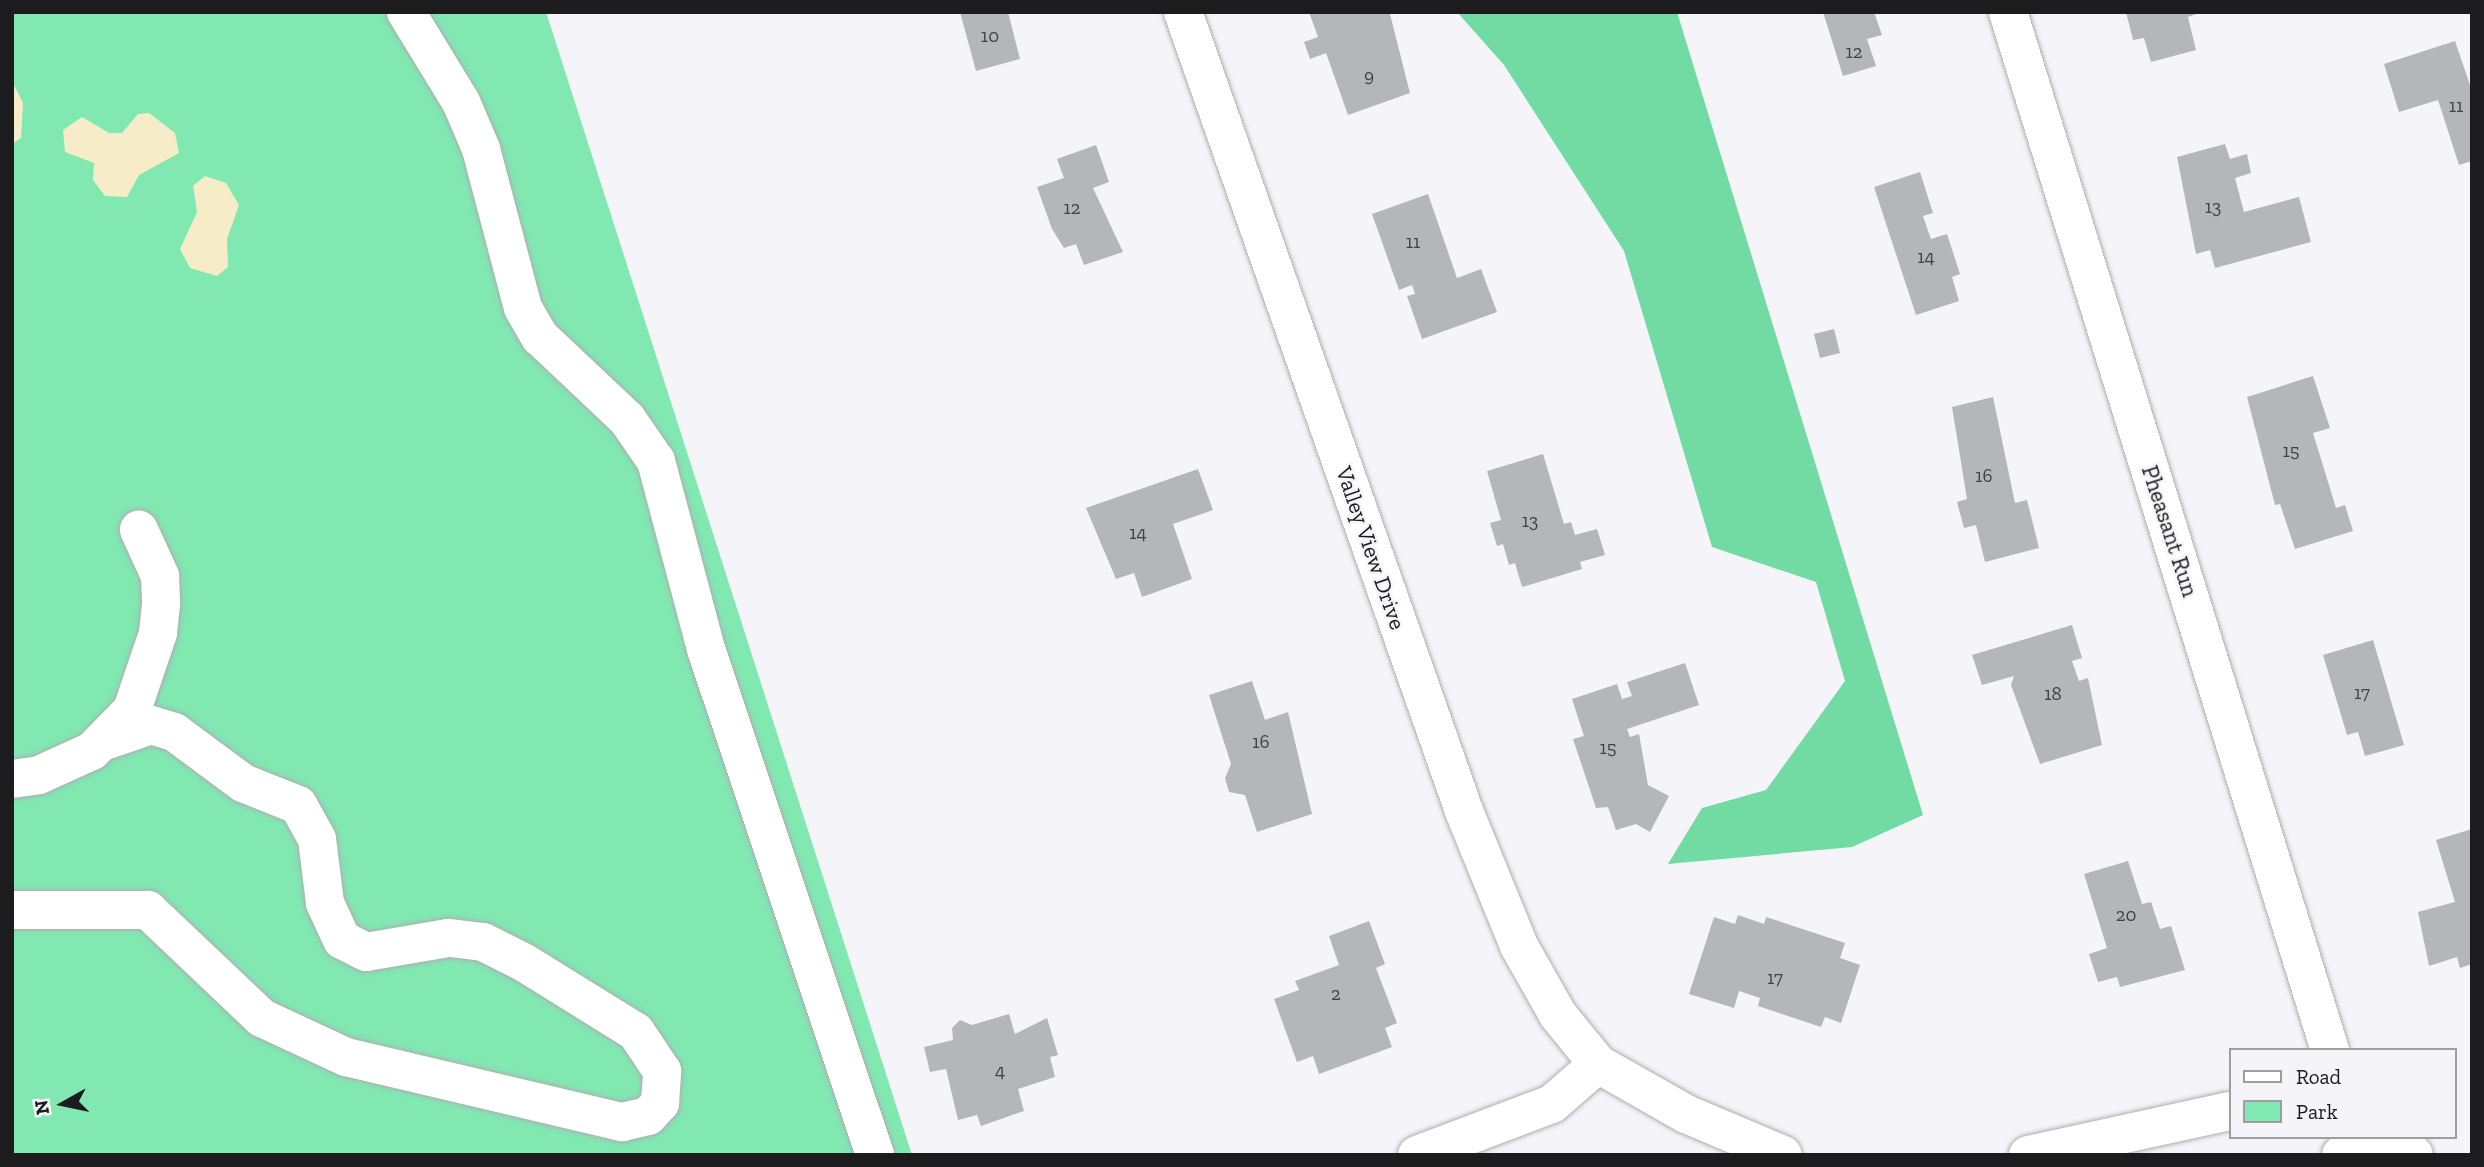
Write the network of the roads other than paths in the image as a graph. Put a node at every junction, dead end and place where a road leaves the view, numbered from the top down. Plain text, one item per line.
1 (406, 12) edge
2 (1182, 12) edge
3 (2007, 12) edge
4 (139, 530) dead end
5 (108, 740) junction
6 (12, 779) edge
7 (12, 910) edge
8 (2329, 1048) edge
9 (1598, 1064) junction
10 (2228, 1111) edge
11 (2352, 1146) edge
12 (875, 1155) edge
13 (1418, 1155) edge
14 (1783, 1155) edge
15 (2028, 1155) edge
16 (2414, 1155) edge

1 - 12 street
2 - 9 street, Valley View Drive
3 - 8 street, Pheasant Run
4 - 5 street
5 - 6 street
5 - 7 street
9 - 13 street
9 - 14 street
10 - 15 street
11 - 16 street

